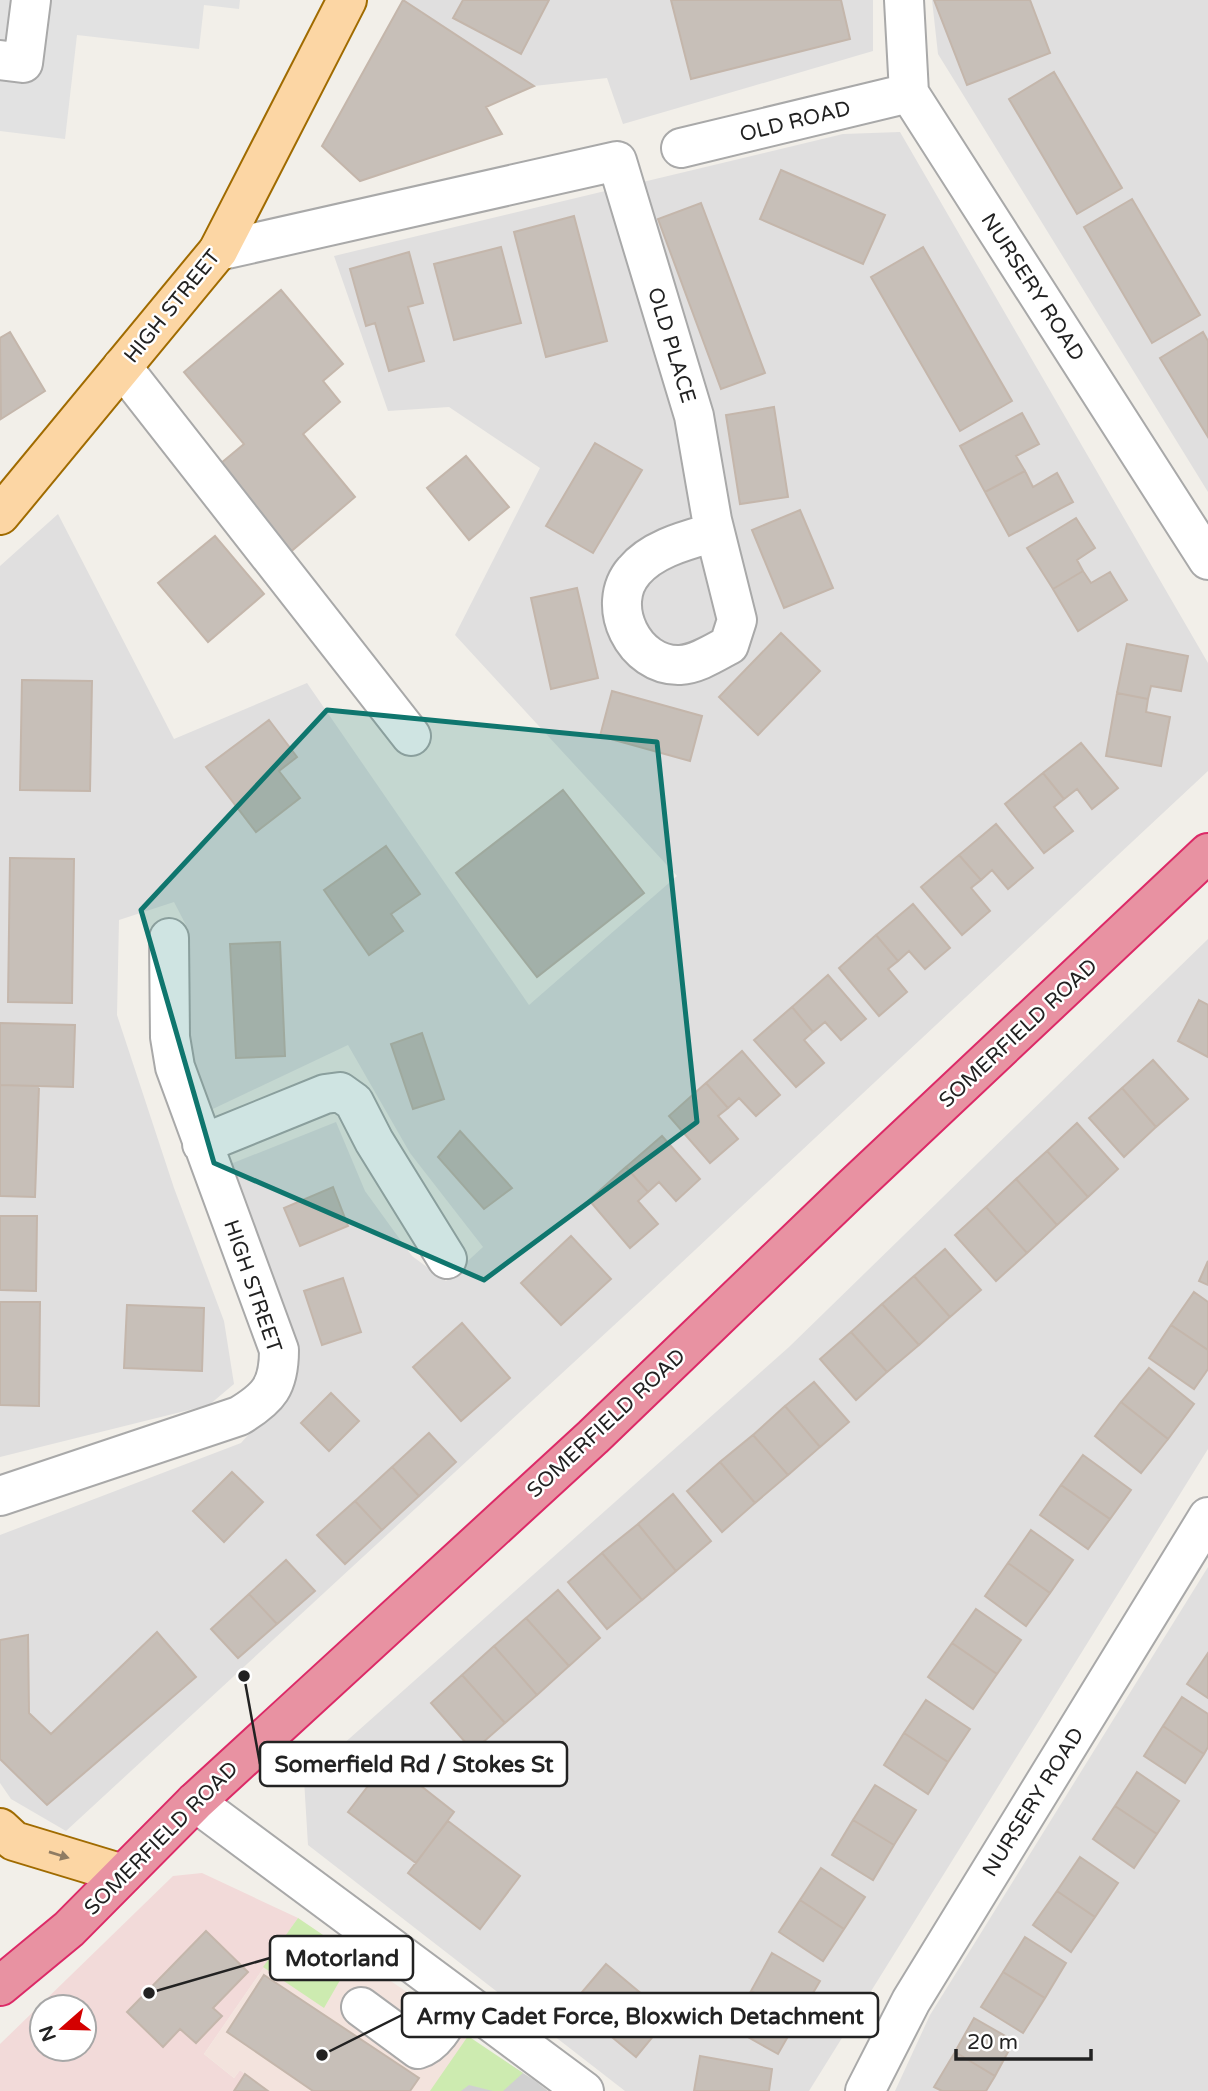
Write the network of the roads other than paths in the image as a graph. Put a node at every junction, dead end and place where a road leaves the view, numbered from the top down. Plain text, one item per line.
1 (31, 0) edge
2 (347, 0) edge
3 (904, 0) edge
4 (0, 60) edge
5 (909, 93) junction
6 (681, 148) dead end
7 (218, 251) junction
8 (122, 367) junction
9 (0, 514) edge
10 (715, 532) dead end
11 (1208, 560) edge
12 (411, 736) dead end
13 (1208, 853) edge
14 (169, 937) dead end
15 (202, 1144) junction
16 (447, 1259) dead end
17 (0, 1496) edge
18 (1208, 1517) edge
19 (195, 1802) junction
20 (0, 1828) edge
21 (123, 1874) junction
22 (0, 1986) edge
23 (458, 1999) junction
24 (361, 2007) dead end
25 (584, 2091) edge
26 (865, 2091) edge

1 - 4 street
2 - 7 main road, HIGH STREET
3 - 5 street, NURSERY ROAD
5 - 6 street, OLD ROAD
5 - 11 street, NURSERY ROAD
7 - 8 main road, HIGH STREET
7 - 10 street, OLD PLACE
8 - 9 main road, HIGH STREET
8 - 12 street
13 - 19 highway, SOMERFIELD ROAD
14 - 15 street, HIGH STREET
15 - 16 street
15 - 17 street, HIGH STREET
18 - 26 street, NURSERY ROAD
19 - 21 highway, SOMERFIELD ROAD
19 - 23 street
20 -> 21 main road
21 - 22 highway, SOMERFIELD ROAD
23 - 24 street
23 - 25 street

